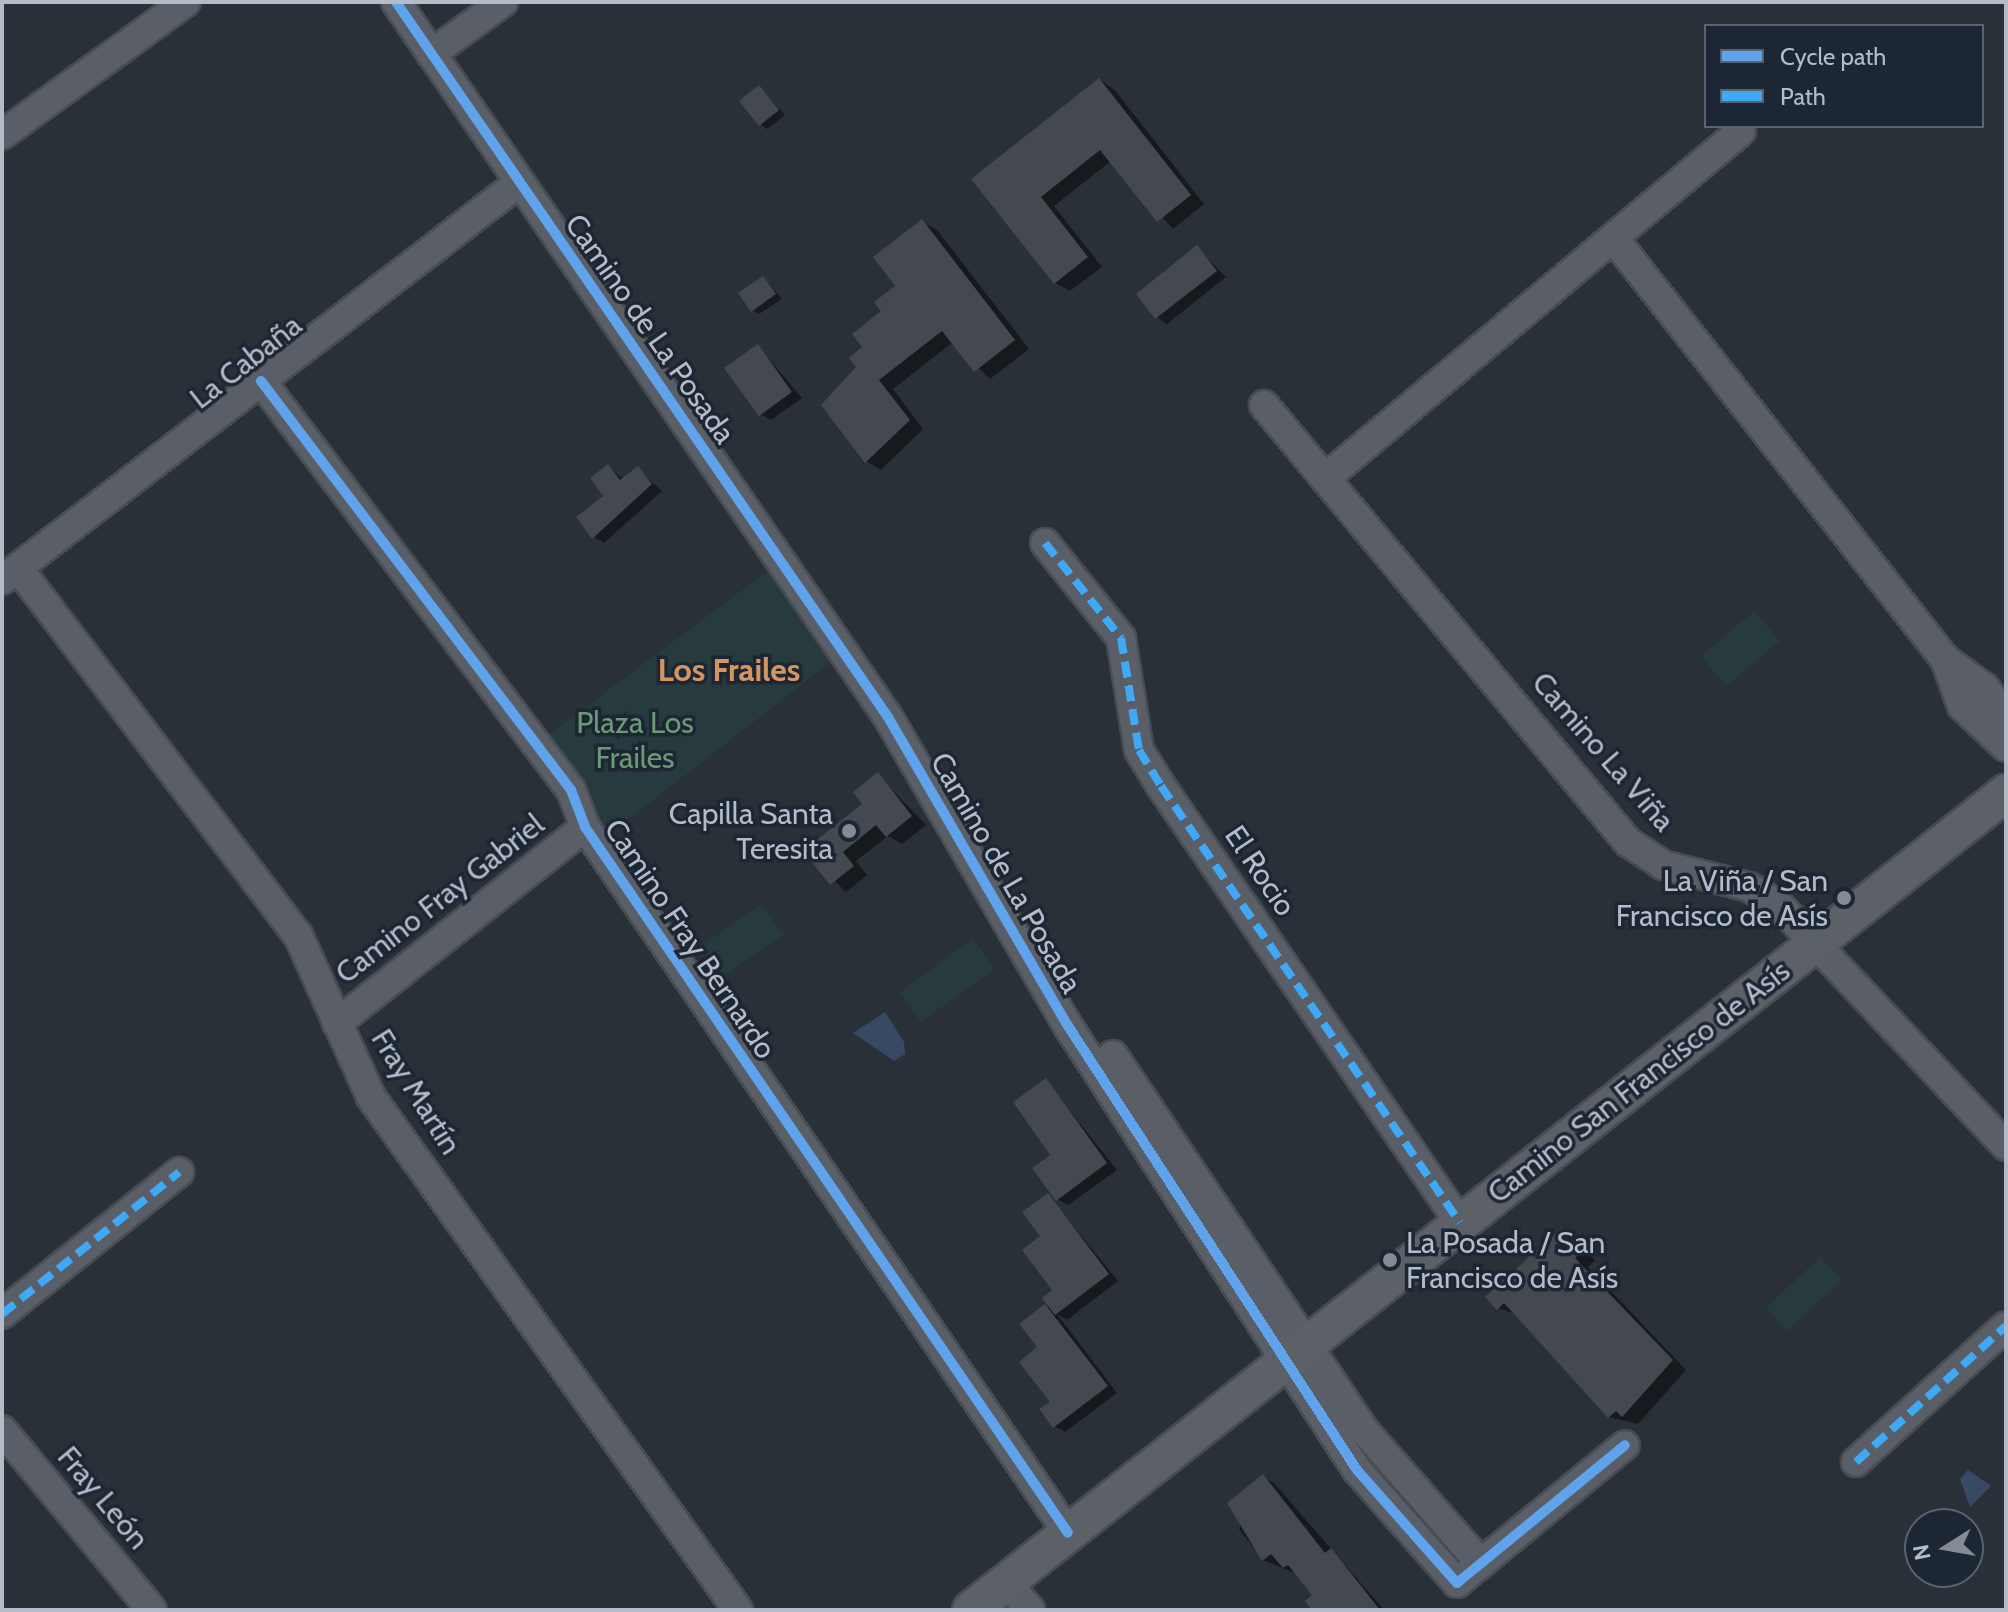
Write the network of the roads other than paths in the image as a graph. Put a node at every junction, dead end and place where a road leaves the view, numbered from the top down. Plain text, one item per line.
1 (186, 2) edge
2 (396, 2) edge
3 (503, 2) edge
4 (431, 54) junction
5 (1741, 131) dead end
6 (2, 135) edge
7 (520, 182) junction
8 (1615, 240) junction
9 (261, 381) junction
10 (1264, 405) dead end
11 (1328, 476) junction
12 (1045, 543) dead end
13 (10, 574) edge
14 (1945, 659) junction
15 (2006, 718) edge
16 (2006, 747) edge
17 (2006, 793) edge
18 (585, 827) junction
19 (1815, 944) junction
20 (337, 1023) junction
21 (2006, 1146) edge
22 (179, 1172) dead end
23 (1460, 1223) junction
24 (2, 1314) edge
25 (2006, 1326) edge
26 (1296, 1352) junction
27 (2, 1430) edge
28 (1625, 1445) dead end
29 (1856, 1462) dead end
30 (1068, 1533) junction
31 (1481, 1564) junction
32 (1006, 1582) junction
33 (152, 1610) edge
34 (738, 1610) edge
35 (971, 1610) edge
36 (1030, 1610) edge

1 - 6 street
2 - 4 street, Camino de La Posada
3 - 4 street
4 - 7 street, Camino de La Posada
5 - 8 street
7 - 9 street, La Cabaña
7 - 26 street, Camino de La Posada
8 - 11 street
8 - 14 street
9 - 13 street, La Cabaña
9 - 18 street, Camino Fray Bernardo
10 - 11 street, Camino La Viña
11 - 19 street, Camino La Viña
12 - 23 street, El Rocio
13 - 20 street, Fray Martín
14 - 15 street
14 - 16 street
17 - 19 main road, Camino San Francisco de Asís
18 - 20 street, Camino Fray Gabriel
18 - 30 street, Camino Fray Bernardo
19 - 21 street, Camino La Viña
19 - 23 main road, Camino San Francisco de Asís
20 - 34 street, Fray Martín
22 - 24 street
23 - 26 main road, Camino San Francisco de Asís
25 - 29 street
26 - 30 main road, Camino San Francisco de Asís
26 - 31 street, Camino de La Posada
26 - 31 street, Camino de La Posada
27 - 33 street, Fray León
28 - 31 street, Camino de La Posada
30 - 32 main road, Camino San Francisco de Asís
32 - 35 main road, Camino San Francisco de Asís
32 - 36 street

